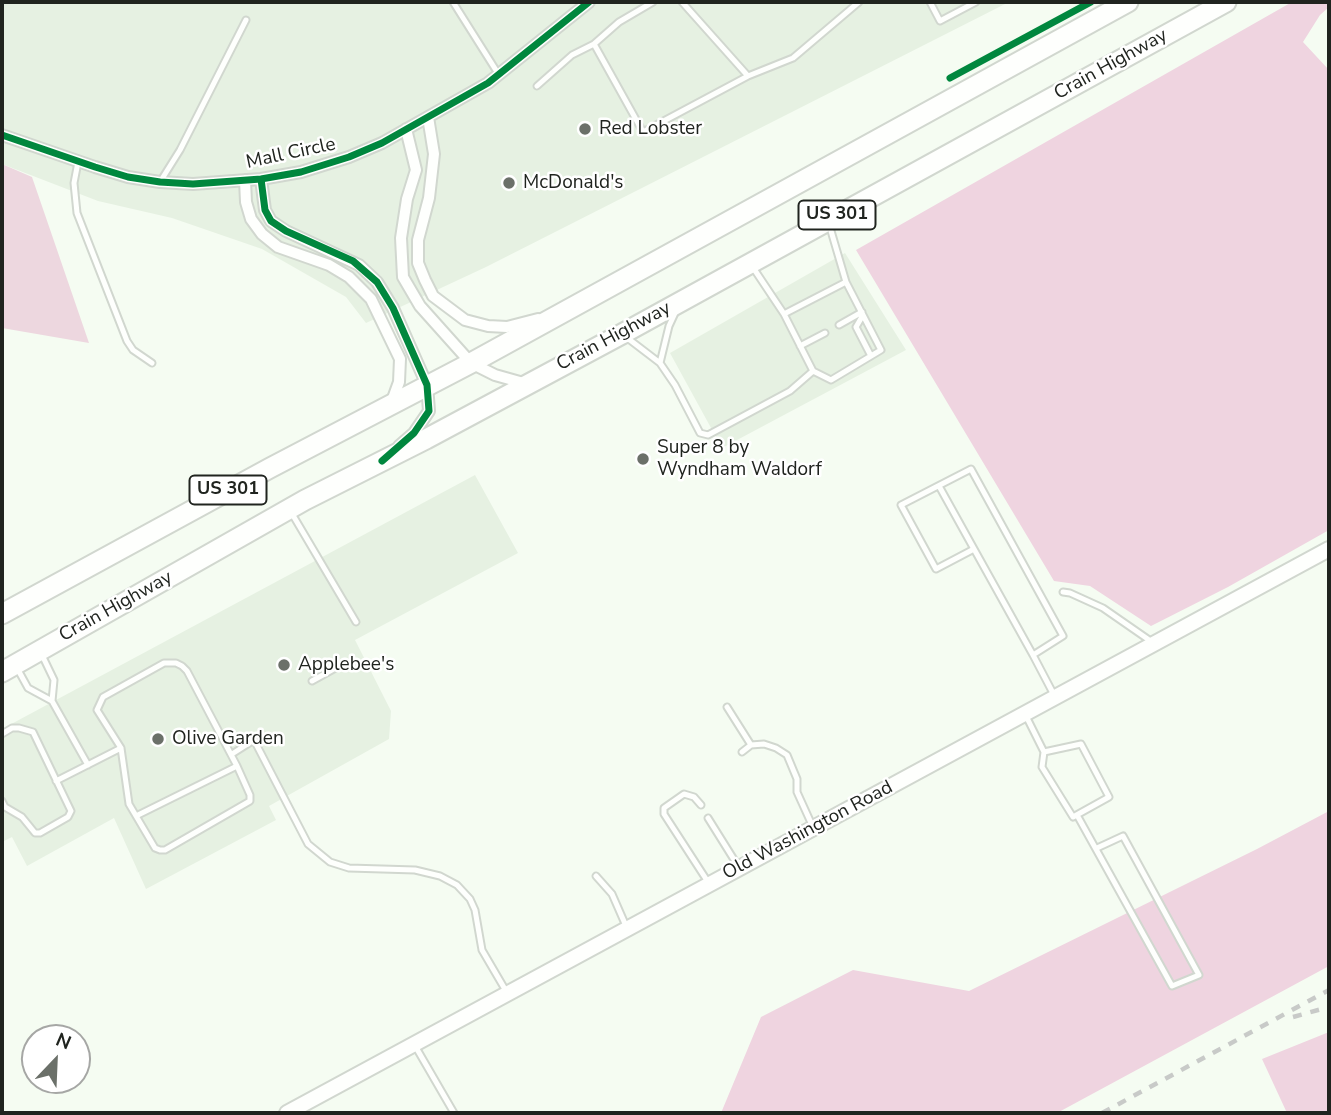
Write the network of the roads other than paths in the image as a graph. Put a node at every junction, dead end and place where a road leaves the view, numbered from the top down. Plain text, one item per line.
1 (453, 2) edge
2 (589, 2) edge
3 (653, 2) edge
4 (859, 2) edge
5 (930, 2) edge
6 (976, 2) edge
7 (1128, 2) edge
8 (1226, 2) edge
9 (685, 3) edge
10 (246, 20) dead end
11 (594, 44) junction
12 (499, 75) junction
13 (748, 76) junction
14 (537, 86) dead end
15 (428, 117) junction
16 (406, 129) junction
17 (2, 135) edge
18 (78, 162) junction
19 (261, 179) junction
20 (245, 180) junction
21 (160, 182) junction
22 (828, 220) junction
23 (750, 263) junction
24 (846, 282) junction
25 (818, 297) junction
26 (680, 302) junction
27 (821, 303) dead end
28 (803, 304) junction
29 (807, 312) dead end
30 (558, 314) junction
31 (784, 314) junction
32 (863, 314) junction
33 (839, 325) dead end
34 (814, 327) dead end
35 (622, 334) junction
36 (800, 346) junction
37 (872, 356) junction
38 (152, 363) dead end
39 (471, 363) junction
40 (660, 363) junction
41 (813, 371) junction
42 (527, 384) junction
43 (427, 385) junction
44 (391, 404) junction
45 (382, 461) junction
46 (939, 486) junction
47 (289, 509) junction
48 (974, 549) junction
49 (1329, 549) edge
50 (1063, 593) dead end
51 (2, 614) edge
52 (356, 622) dead end
53 (1155, 644) junction
54 (39, 650) junction
55 (1034, 654) junction
56 (339, 666) dead end
57 (9, 668) edge
58 (312, 681) dead end
59 (1055, 698) junction
60 (52, 701) junction
61 (727, 707) dead end
62 (1025, 714) junction
63 (2, 734) edge
64 (751, 745) junction
65 (121, 748) junction
66 (742, 752) dead end
67 (1044, 752) junction
68 (232, 754) junction
69 (88, 765) junction
70 (237, 766) junction
71 (56, 781) junction
72 (2, 801) edge
73 (701, 805) dead end
74 (1077, 815) junction
75 (136, 816) junction
76 (708, 818) dead end
77 (814, 828) junction
78 (1097, 848) junction
79 (739, 868) junction
80 (596, 876) dead end
81 (710, 884) junction
82 (627, 929) junction
83 (508, 993) junction
84 (414, 1044) junction
85 (287, 1113) edge
86 (454, 1113) edge

1 - 12 lane
2 - 12 street, Mall Circle
3 - 11 lane
4 - 13 lane
5 - 6 lane
7 - 30 highway, US 301
8 - 22 highway, Crain Highway / US 301
9 - 13 lane
10 - 21 lane
11 - 13 lane
11 - 14 lane
12 - 15 street, Mall Circle
15 - 16 street, Mall Circle
15 - 30 street
16 - 19 street, Mall Circle
16 - 39 street
17 - 18 street, Mall Circle
18 - 21 street, Mall Circle
18 - 38 lane
19 - 20 street, Mall Circle
19 - 43 street
20 - 21 street, Mall Circle
20 - 44 street
22 - 23 highway, Crain Highway / US 301
22 - 24 lane
23 - 26 highway, Crain Highway / US 301
23 - 31 lane
24 - 25 lane
24 - 32 lane
25 - 27 lane
25 - 28 lane
26 - 35 highway, Crain Highway / US 301
26 - 40 lane
28 - 29 lane
28 - 31 lane
30 - 39 highway, US 301
31 - 36 lane
32 - 33 lane
32 - 37 lane
32 - 37 lane
34 - 36 lane
35 - 40 lane
35 - 42 highway, Crain Highway / US 301
36 - 41 lane
37 - 41 lane
39 - 42 street
39 - 43 highway, US 301
40 - 41 lane
42 - 45 highway, Crain Highway / US 301
43 - 44 highway, US 301
43 - 45 street
44 - 51 highway, US 301
45 - 47 highway, Crain Highway / US 301
46 - 48 lane
46 - 48 lane
46 - 55 lane
47 - 52 lane
47 - 54 highway, Crain Highway / US 301
48 - 55 lane
49 - 53 main road, Old Washington Road
50 - 53 lane
53 - 59 main road, Old Washington Road
54 - 57 highway, Crain Highway / US 301
54 - 60 lane
55 - 59 lane
56 - 58 lane
57 - 60 lane
59 - 62 main road, Old Washington Road
60 - 69 lane
61 - 64 lane
62 - 67 lane
62 - 77 main road, Old Washington Road
63 - 71 lane
64 - 66 lane
64 - 77 lane
65 - 68 lane
65 - 69 lane
65 - 75 lane
67 - 74 lane
67 - 74 lane
68 - 70 lane
68 - 83 lane
69 - 71 lane
70 - 75 lane
70 - 75 lane
71 - 72 lane
73 - 81 lane
74 - 78 lane
76 - 79 lane
77 - 79 main road, Old Washington Road
78 - 78 lane
79 - 81 main road, Old Washington Road
80 - 82 lane
81 - 82 main road, Old Washington Road
82 - 83 main road, Old Washington Road
83 - 84 main road, Old Washington Road
84 - 85 main road, Old Washington Road
84 - 86 lane

